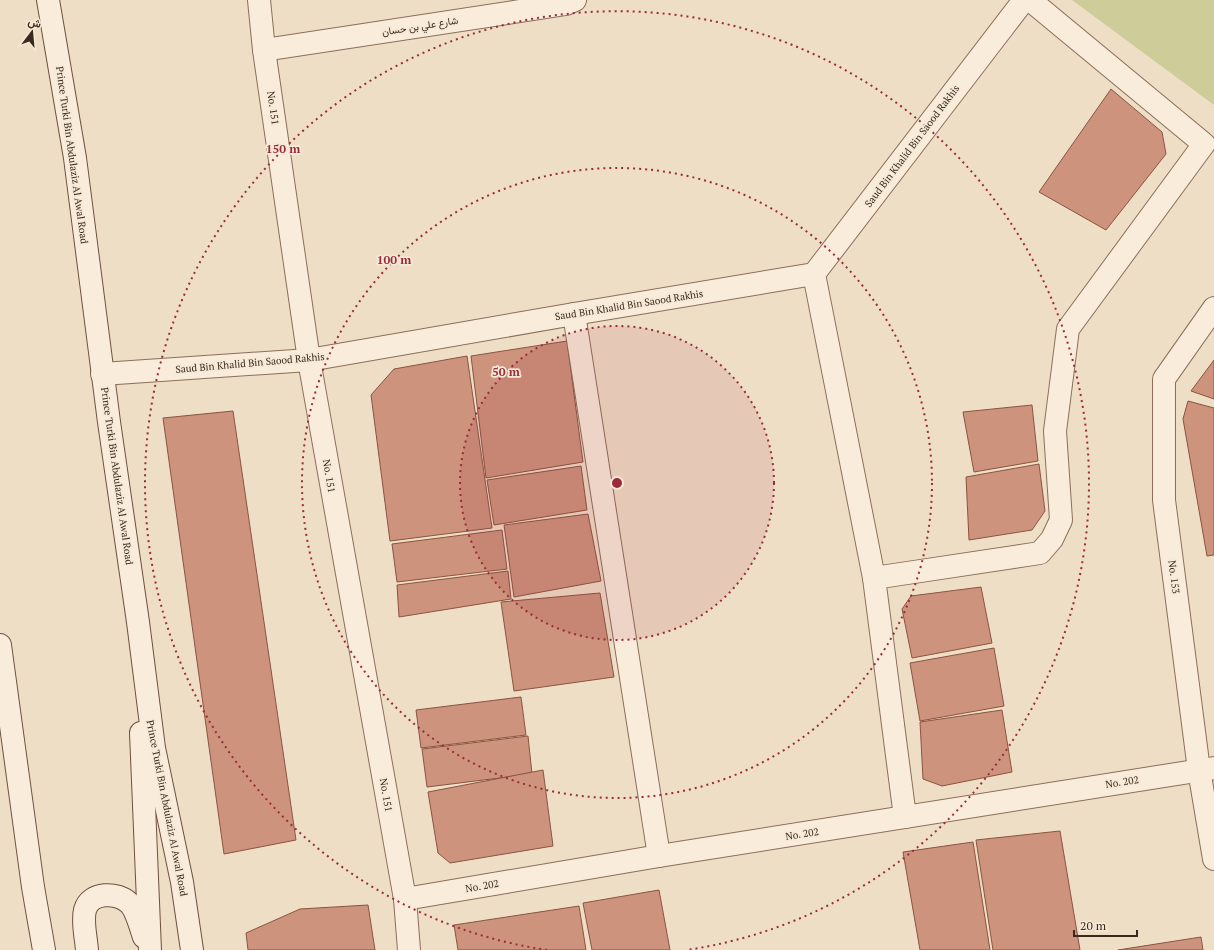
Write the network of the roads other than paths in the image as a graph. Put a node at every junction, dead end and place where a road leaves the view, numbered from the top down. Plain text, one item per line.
1 (48, 0) edge
2 (259, 0) edge
3 (575, 0) edge
4 (1024, 0) edge
5 (1030, 0) edge
6 (494, 7) edge
7 (264, 50) junction
8 (814, 274) junction
9 (1214, 308) edge
10 (574, 314) junction
11 (309, 360) junction
12 (102, 374) junction
13 (874, 578) junction
14 (138, 622) junction
15 (0, 645) edge
16 (1206, 769) edge
17 (905, 817) junction
18 (659, 856) junction
19 (1214, 859) edge
20 (405, 899) junction
21 (44, 950) edge
22 (87, 950) edge
23 (149, 950) edge
24 (192, 950) edge
25 (409, 950) edge

1 - 12 street, Prince Turki Bin Abdulaziz Al Awal Road
2 - 7 street, No. 151
3 - 6 street, شارع علي بن حسان
4 - 8 street, Saud Bin Khalid Bin Saood Rakhis
5 - 13 street
6 - 7 street, شارع علي بن حسان
7 - 11 street, No. 151
8 - 10 street, Saud Bin Khalid Bin Saood Rakhis
8 - 13 street
9 - 16 street, No. 153
10 - 11 street, Saud Bin Khalid Bin Saood Rakhis
10 - 18 street
11 - 12 street, Saud Bin Khalid Bin Saood Rakhis
11 - 20 street, No. 151
12 - 14 street, Prince Turki Bin Abdulaziz Al Awal Road
13 - 17 street
14 - 23 street
14 - 24 street, Prince Turki Bin Abdulaziz Al Awal Road
15 - 21 street
16 - 17 street, No. 202
16 - 19 street, No. 153
17 - 18 street, No. 202
18 - 20 street, No. 202
20 - 25 street, No. 151
22 - 23 street

